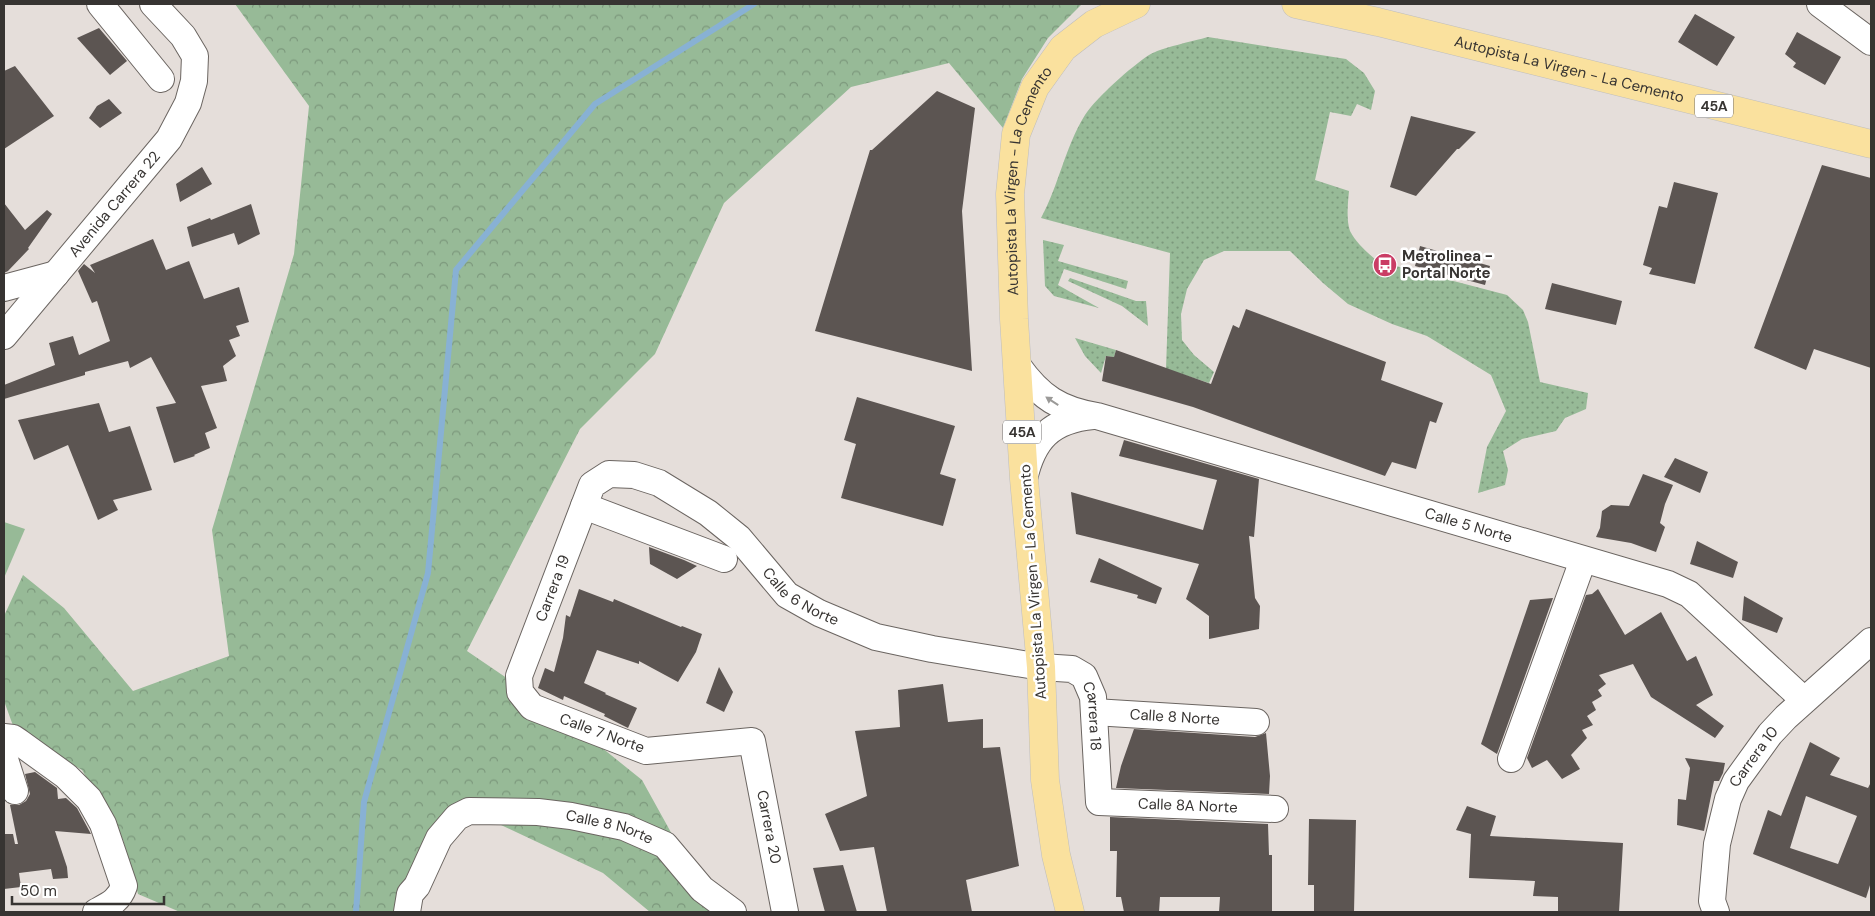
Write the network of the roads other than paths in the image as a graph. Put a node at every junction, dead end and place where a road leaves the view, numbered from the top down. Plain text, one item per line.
1 (100, 4) edge
2 (153, 4) edge
3 (1136, 4) edge
4 (1296, 4) edge
5 (1820, 4) edge
6 (1871, 42) edge
7 (161, 80) dead end
8 (1871, 144) edge
9 (56, 274) junction
10 (4, 288) edge
11 (4, 336) edge
12 (1018, 366) junction
13 (1097, 416) junction
14 (1024, 479) junction
15 (588, 495) junction
16 (724, 559) dead end
17 (1583, 560) junction
18 (1871, 641) edge
19 (1041, 667) junction
20 (520, 692) joint
21 (1804, 700) junction
22 (1094, 712) junction
23 (1256, 722) dead end
24 (4, 737) edge
25 (752, 741) joint
26 (4, 756) edge
27 (1511, 759) dead end
28 (15, 791) dead end
29 (1100, 802) joint
30 (1275, 809) dead end
31 (96, 912) edge
32 (407, 912) edge
33 (733, 912) edge
34 (785, 912) edge
35 (1070, 912) edge
36 (1716, 912) edge

1 - 7 street
2 - 9 street, Avenida Carrera 22
3 - 12 main road, Autopista La Virgen - La Cemento / 45A
4 - 8 main road, Autopista La Virgen - La Cemento / 45A
5 - 6 street
9 - 10 street
9 - 11 street, Avenida Carrera 22
13 -> 12 street, Calle 5 Norte
12 - 14 main road, Autopista La Virgen - La Cemento / 45A
13 - 14 street, Calle 5 Norte
13 - 17 street, Calle 5 Norte
14 - 19 main road, Autopista La Virgen - La Cemento / 45A
15 - 16 street
15 - 19 street, Calle 6 Norte
15 - 20 street, Carrera 19
17 - 21 street, Calle 5 Norte
17 - 27 street
18 - 21 street, Carrera 10
19 - 22 street, Carrera 18
19 - 35 main road, Autopista La Virgen - La Cemento / 45A
20 - 25 street, Calle 7 Norte
21 - 36 street, Carrera 10
22 - 23 street, Calle 8 Norte
22 - 29 street, Carrera 18
24 - 31 street
25 - 34 street, Carrera 20
26 - 28 street
29 - 30 street, Calle 8A Norte
32 - 33 street, Calle 8 Norte

